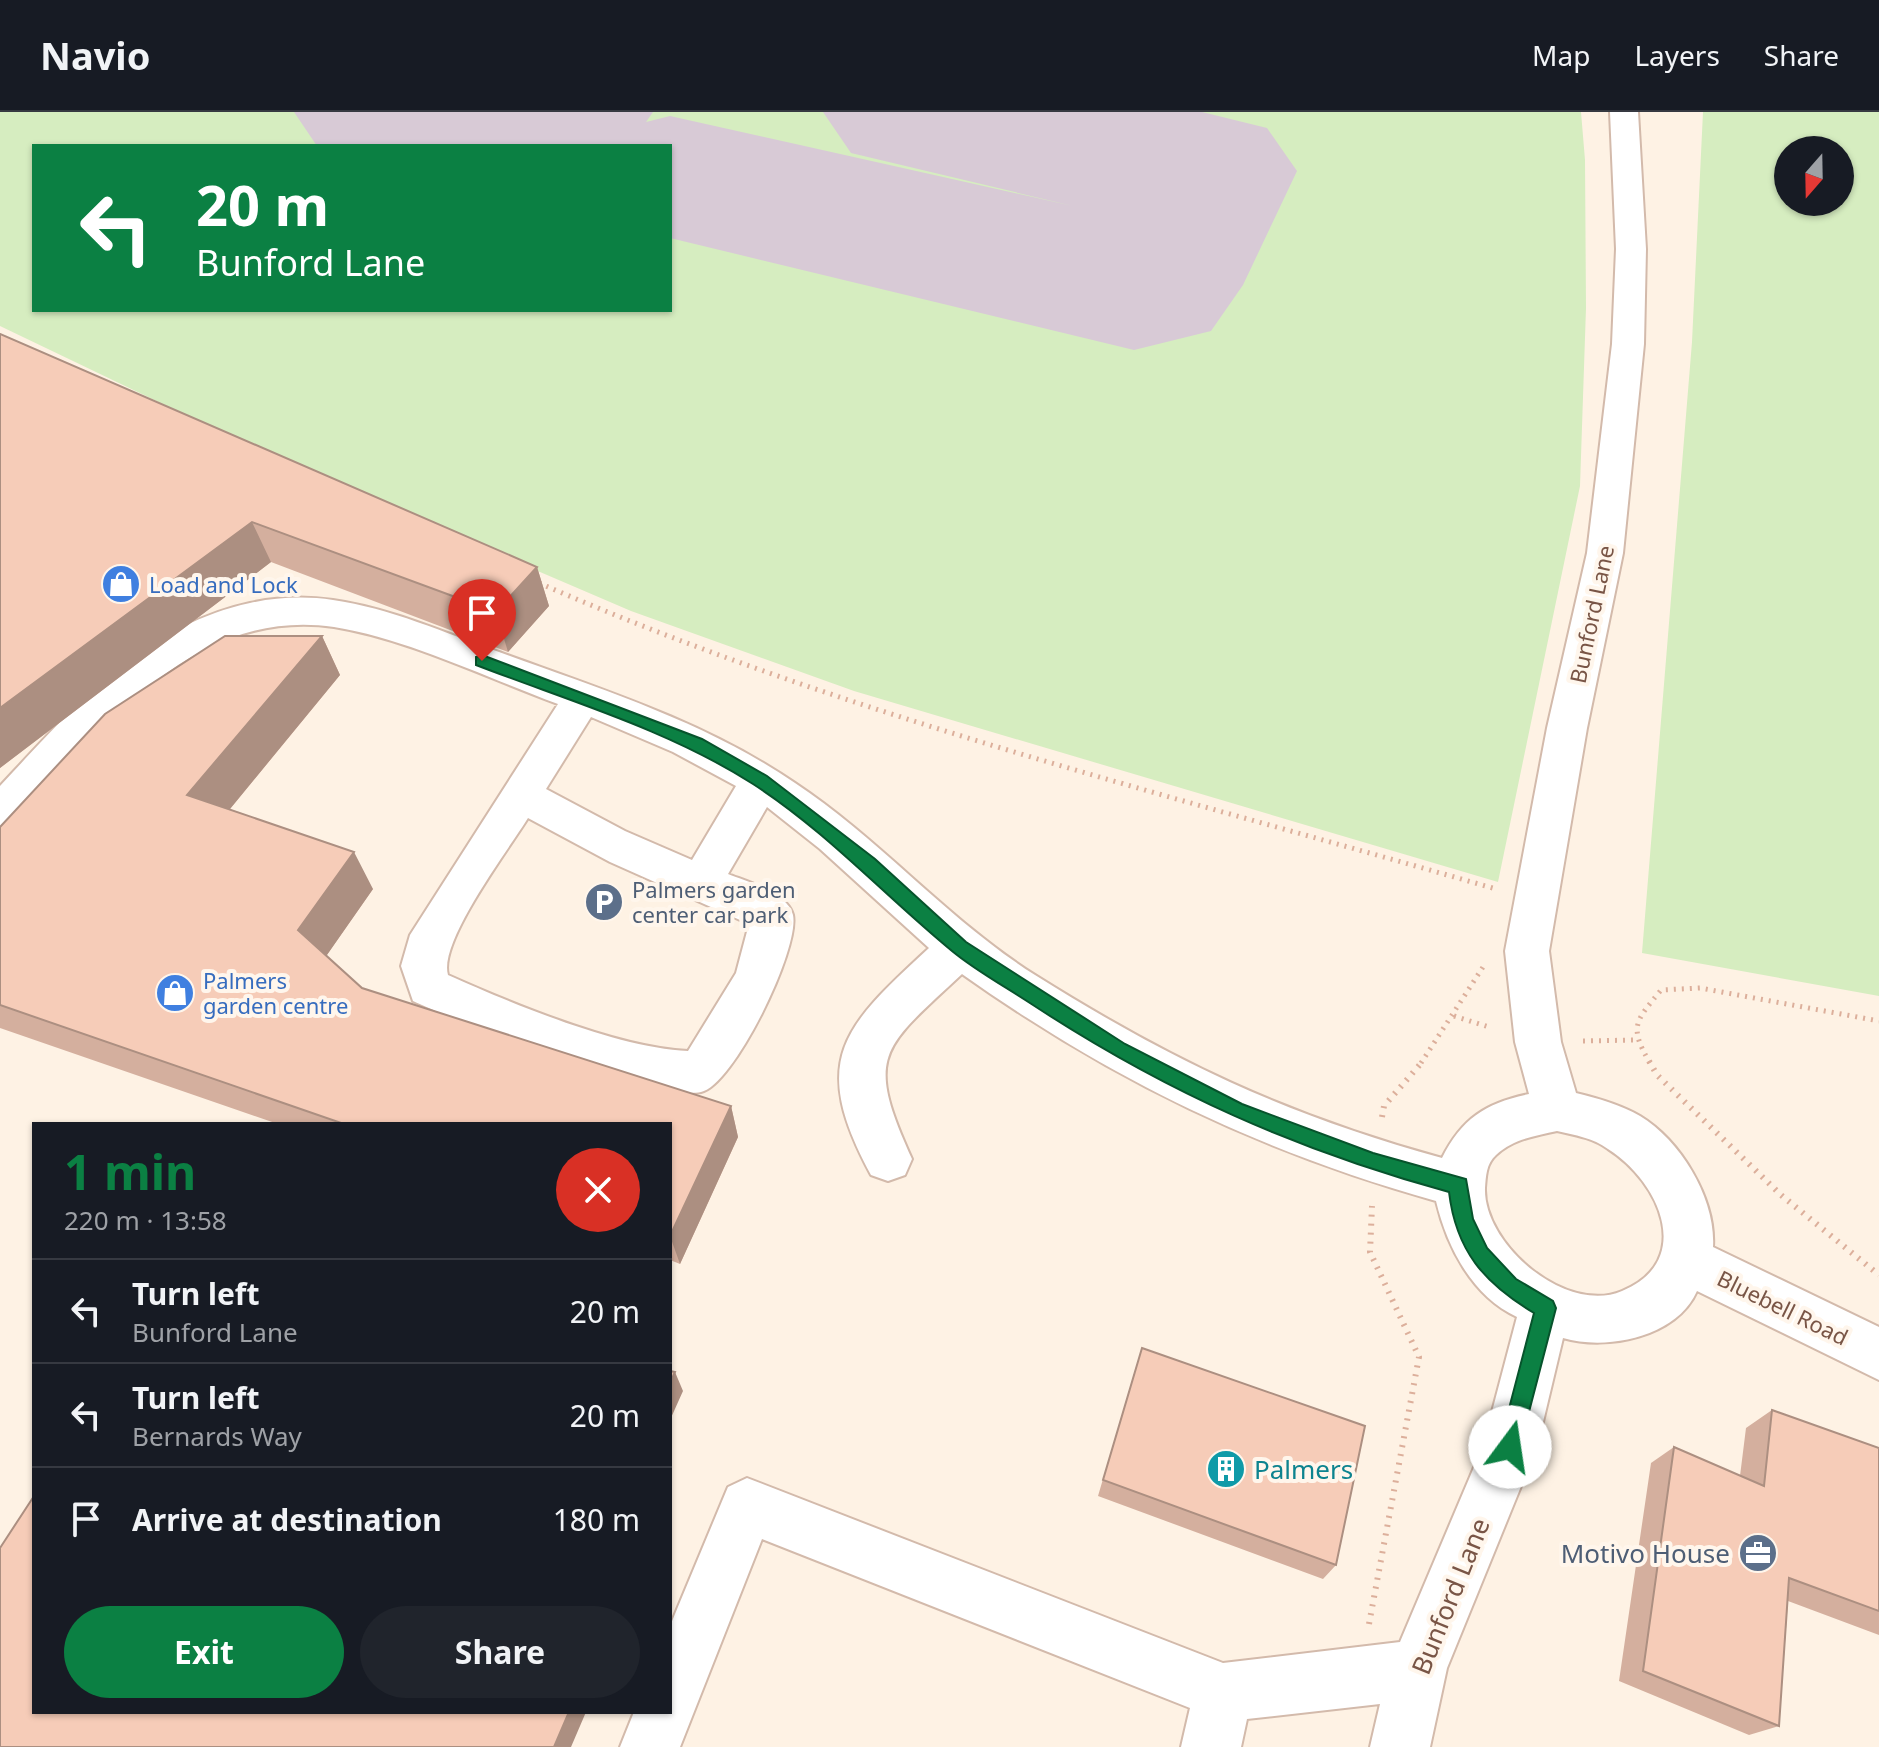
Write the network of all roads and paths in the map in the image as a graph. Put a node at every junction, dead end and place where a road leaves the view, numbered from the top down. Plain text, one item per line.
1 (1624, 112) edge
2 (531, 580) edge
3 (582, 698) junction
4 (761, 781) junction
5 (520, 794) junction
6 (0, 814) edge
7 (703, 880) junction
8 (1509, 893) dead end
9 (960, 947) junction
10 (1490, 956) dead end
11 (1879, 1021) edge
12 (1557, 1110) junction
13 (888, 1159) dead end
14 (1373, 1162) junction
15 (1459, 1185) junction
16 (1687, 1260) junction
17 (1879, 1275) edge
18 (1545, 1308) junction
19 (1879, 1354) edge
20 (1418, 1668) junction
21 (1359, 1679) junction
22 (1223, 1692) junction
23 (672, 1693) edge
24 (663, 1714) edge
25 (650, 1747) edge
26 (1211, 1747) edge
27 (1400, 1747) edge

1 - 12 street, Bunford Lane
2 - 8 path
3 - 4 street
3 - 5 street
3 - 6 street
4 - 7 street
4 - 9 street
5 - 7 street
5 - 7 street
9 - 13 street
9 - 14 street
10 - 14 path
11 - 17 path
12 - 15 street
12 - 16 street
14 - 15 street
14 - 21 path
15 - 18 street
16 - 18 street
16 - 19 street, Bluebell Road
18 - 20 street, Bunford Lane
20 - 21 street
20 - 27 street, Bunford Lane
21 - 22 street
22 - 23 street
22 - 26 street
24 - 25 street

